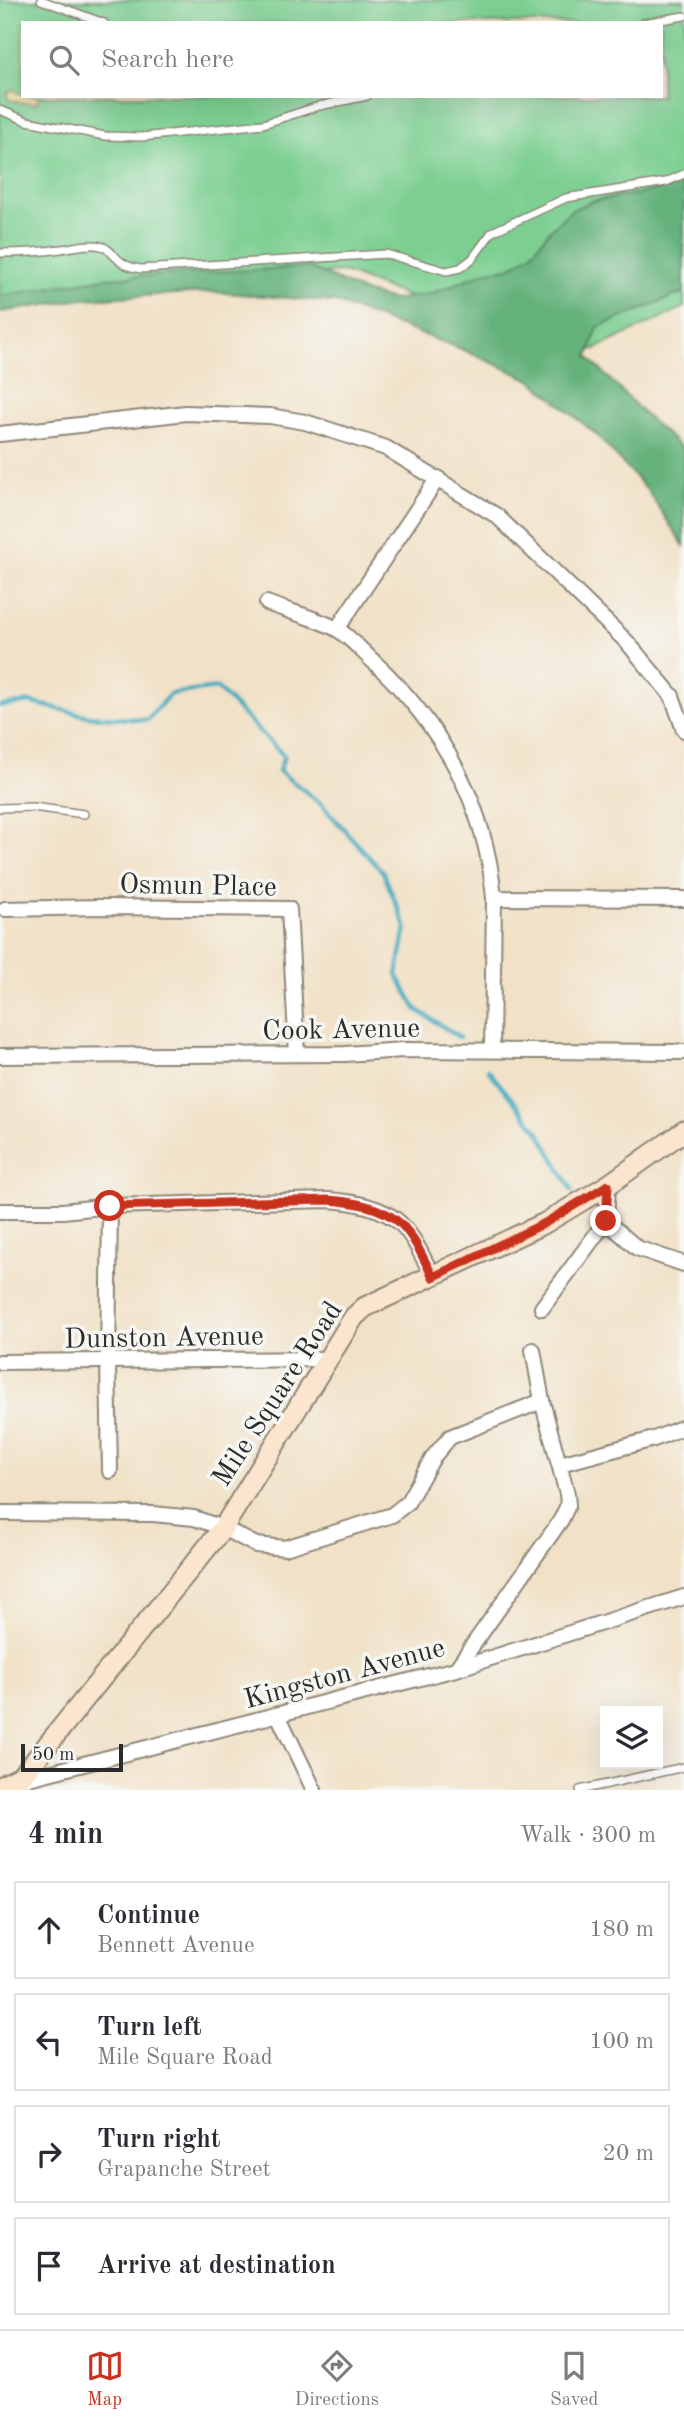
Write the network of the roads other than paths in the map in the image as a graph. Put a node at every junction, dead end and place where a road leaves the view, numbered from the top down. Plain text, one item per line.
1 (41, 0) edge
2 (684, 16) edge
3 (99, 21) edge
4 (655, 21) edge
5 (357, 98) edge
6 (0, 110) edge
7 (684, 174) edge
8 (0, 253) edge
9 (0, 434) edge
10 (438, 478) junction
11 (267, 603) dead end
12 (337, 629) junction
13 (684, 730) edge
14 (0, 808) edge
15 (84, 814) dead end
16 (494, 898) junction
17 (684, 899) edge
18 (5, 909) dead end
19 (492, 1050) junction
20 (684, 1052) edge
21 (297, 1054) junction
22 (0, 1056) edge
23 (684, 1130) edge
24 (608, 1185) junction
25 (110, 1206) junction
26 (0, 1211) edge
27 (606, 1221) junction
28 (684, 1264) edge
29 (433, 1277) junction
30 (542, 1308) dead end
31 (533, 1350) dead end
32 (328, 1359) junction
33 (0, 1362) edge
34 (108, 1362) junction
35 (542, 1401) junction
36 (684, 1427) edge
37 (560, 1464) junction
38 (110, 1471) dead end
39 (0, 1513) edge
40 (223, 1528) junction
41 (684, 1597) edge
42 (456, 1669) junction
43 (278, 1715) junction
44 (684, 1767) edge
45 (6, 1785) edge
46 (314, 1790) edge
47 (580, 1790) edge

1 - 3 lane
2 - 4 lane
5 - 6 lane
7 - 8 lane
9 - 10 street
10 - 12 street
10 - 13 street
11 - 12 street
12 - 16 street
14 - 15 lane
16 - 17 street
16 - 19 street
18 - 21 street, Osmun Place
19 - 20 street, Cook Avenue
19 - 21 street, Cook Avenue
21 - 22 street, Cook Avenue
23 - 24 street, Mile Square Road
24 - 27 street
24 - 29 street, Mile Square Road
25 - 26 street
25 - 29 street
25 - 34 street
27 - 28 street
27 - 30 street
29 - 32 street, Mile Square Road
31 - 35 street
32 - 34 street, Dunston Avenue
32 - 40 street, Mile Square Road
33 - 34 street, Dunston Avenue
34 - 38 street
35 - 37 street
35 - 40 street
36 - 37 street
37 - 42 street
39 - 40 street
40 - 45 street, Mile Square Road
41 - 42 street, Kingston Avenue
42 - 43 street, Kingston Avenue
43 - 45 street, Kingston Avenue
43 - 46 street
44 - 47 lane

